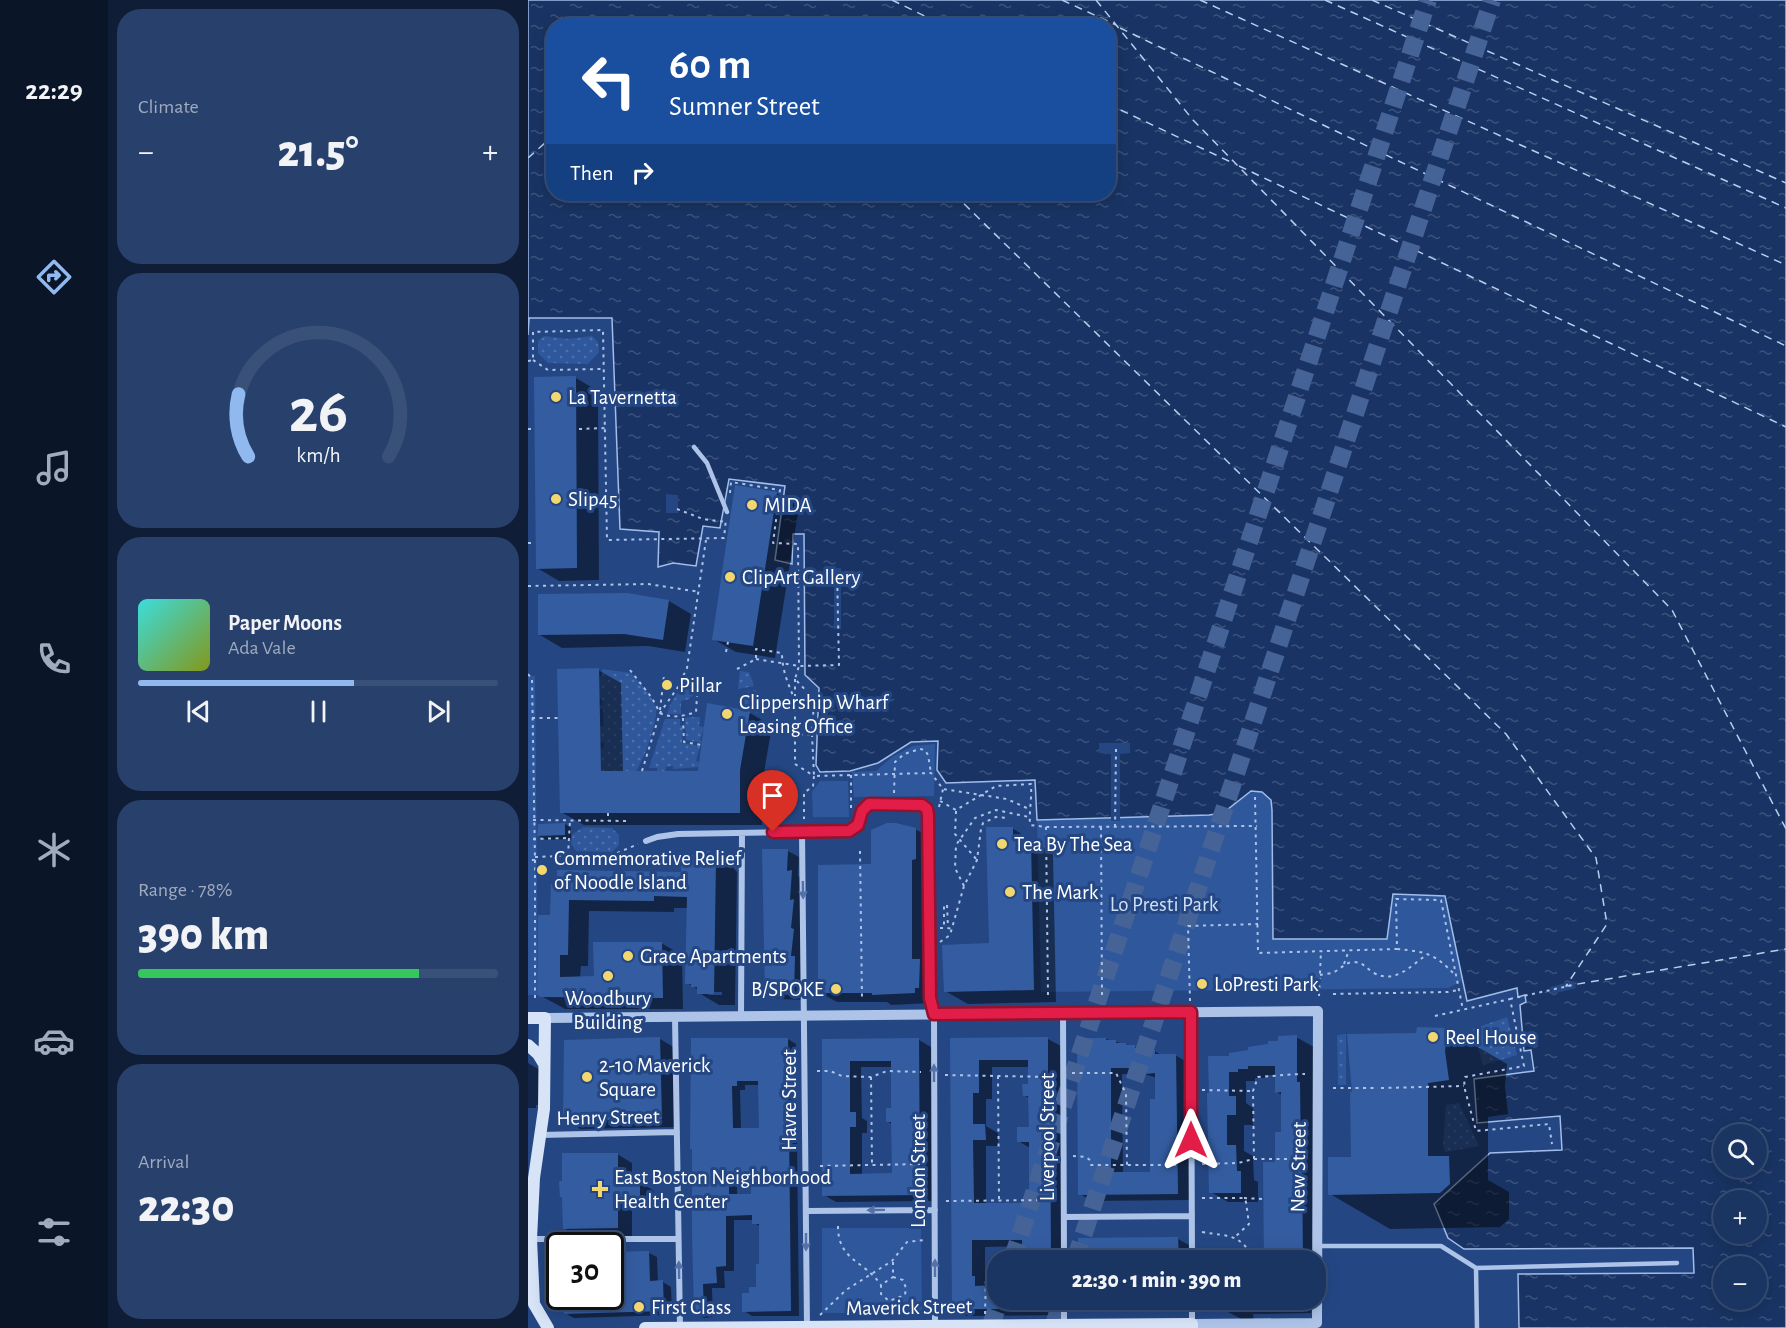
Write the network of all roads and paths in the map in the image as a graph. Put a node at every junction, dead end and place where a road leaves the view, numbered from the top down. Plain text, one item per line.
1 (533, 360) junction
2 (528, 361) edge
3 (604, 369) junction
4 (605, 428) junction
5 (579, 429) dead end
6 (694, 447) dead end
7 (677, 509) dead end
8 (727, 512) junction
9 (726, 522) junction
10 (706, 540) junction
11 (528, 543) edge
12 (535, 543) dead end
13 (837, 571) dead end
14 (528, 586) edge
15 (700, 592) junction
16 (728, 642) dead end
17 (726, 652) dead end
18 (756, 660) junction
19 (782, 664) junction
20 (798, 666) junction
21 (737, 669) dead end
22 (630, 670) dead end
23 (532, 671) dead end
24 (528, 674) edge
25 (664, 676) dead end
26 (532, 679) junction
27 (795, 679) junction
28 (697, 696) dead end
29 (795, 700) junction
30 (660, 713) junction
31 (682, 716) junction
32 (532, 718) junction
33 (558, 718) dead end
34 (795, 734) junction
35 (812, 735) junction
36 (702, 745) dead end
37 (1116, 749) dead end
38 (642, 771) dead end
39 (931, 773) junction
40 (895, 774) junction
41 (850, 775) junction
42 (814, 776) junction
43 (943, 789) junction
44 (983, 796) junction
45 (1256, 797) dead end
46 (894, 798) dead end
47 (940, 801) junction
48 (939, 807) dead end
49 (1029, 809) junction
50 (956, 810) junction
51 (608, 813) dead end
52 (1029, 817) junction
53 (804, 819) dead end
54 (1007, 819) dead end
55 (533, 820) junction
56 (570, 820) junction
57 (851, 820) dead end
58 (608, 821) junction
59 (629, 821) dead end
60 (528, 825) edge
61 (533, 825) junction
62 (1257, 826) junction
63 (1047, 827) junction
64 (1101, 827) junction
65 (1115, 827) junction
66 (802, 832) junction
67 (742, 833) junction
68 (569, 838) junction
69 (959, 838) junction
70 (533, 839) junction
71 (646, 841) joint
72 (860, 851) dead end
73 (568, 856) junction
74 (534, 858) junction
75 (528, 860) edge
76 (978, 860) junction
77 (964, 886) junction
78 (528, 913) edge
79 (533, 913) junction
80 (1258, 924) junction
81 (939, 928) dead end
82 (952, 929) junction
83 (939, 942) dead end
84 (1397, 949) junction
85 (1349, 950) junction
86 (1321, 951) junction
87 (1428, 954) junction
88 (528, 960) edge
89 (535, 960) junction
90 (1344, 964) junction
91 (1320, 975) junction
92 (1457, 976) junction
93 (1573, 985) dead end
94 (1459, 989) junction
95 (1333, 994) dead end
96 (1048, 996) dead end
97 (1319, 996) dead end
98 (1102, 997) dead end
99 (862, 999) dead end
100 (1510, 999) junction
101 (535, 1000) dead end
102 (1463, 1010) junction
103 (1191, 1012) junction
104 (1062, 1013) junction
105 (934, 1014) junction
106 (741, 1016) junction
107 (805, 1016) junction
108 (1435, 1016) dead end
109 (675, 1017) junction
110 (528, 1018) edge
111 (545, 1018) junction
112 (528, 1045) edge
113 (545, 1065) junction
114 (817, 1071) dead end
115 (921, 1072) dead end
116 (1072, 1073) dead end
117 (1305, 1074) dead end
118 (945, 1075) dead end
119 (998, 1076) junction
120 (871, 1077) junction
121 (1051, 1077) dead end
122 (1464, 1086) junction
123 (1333, 1088) dead end
124 (1374, 1088) dead end
125 (1380, 1088) dead end
126 (1201, 1090) dead end
127 (1253, 1091) junction
128 (677, 1132) junction
129 (540, 1136) junction
130 (1552, 1144) dead end
131 (1073, 1156) dead end
132 (1254, 1159) junction
133 (1305, 1159) dead end
134 (872, 1164) junction
135 (922, 1164) dead end
136 (1202, 1164) dead end
137 (1126, 1165) junction
138 (1180, 1165) dead end
139 (820, 1166) dead end
140 (1202, 1198) dead end
141 (1244, 1198) junction
142 (1263, 1199) dead end
143 (999, 1200) junction
144 (1052, 1200) dead end
145 (946, 1201) dead end
146 (935, 1210) junction
147 (806, 1211) junction
148 (1192, 1216) junction
149 (1064, 1217) junction
150 (838, 1226) dead end
151 (1202, 1232) dead end
152 (1235, 1237) junction
153 (531, 1239) junction
154 (678, 1239) junction
155 (924, 1240) dead end
156 (1317, 1246) junction
157 (1064, 1250) edge
158 (1192, 1250) edge
159 (1249, 1250) edge
160 (892, 1261) junction
161 (1677, 1263) dead end
162 (1476, 1268) junction
163 (873, 1273) junction
164 (987, 1275) edge
165 (893, 1277) junction
166 (881, 1285) junction
167 (899, 1299) junction
168 (1064, 1310) edge
169 (1192, 1310) edge
170 (985, 1314) dead end
171 (820, 1315) dead end
172 (900, 1316) dead end
173 (1317, 1323) joint
174 (1192, 1326) edge
175 (935, 1327) edge
176 (1064, 1327) edge
177 (548, 1328) edge
178 (645, 1328) edge
179 (680, 1328) edge
180 (807, 1328) edge
181 (1477, 1328) edge

1 - 2 path
1 - 3 path
1 - 3 path
3 - 4 path
4 - 5 path
4 - 10 path
6 - 8 lane
7 - 9 path
8 - 9 path
8 - 20 path
9 - 10 path
10 - 15 path
11 - 12 path
13 - 20 path
14 - 15 path
15 - 30 path
16 - 17 path
18 - 19 path
18 - 19 path
18 - 21 path
19 - 20 path
19 - 29 path
20 - 27 path
22 - 30 path
23 - 26 path
24 - 26 path
25 - 30 path
26 - 32 path
27 - 29 path
27 - 35 path
28 - 31 path
29 - 34 path
30 - 31 path
30 - 38 path
31 - 36 path
32 - 33 path
32 - 55 path
34 - 35 path
34 - 42 path
35 - 42 path
37 - 65 path
39 - 40 path
39 - 40 path
39 - 43 path
40 - 41 path
40 - 46 path
41 - 42 path
41 - 57 path
42 - 53 path
43 - 44 path
43 - 47 path
44 - 49 path
44 - 49 path
44 - 50 path
45 - 62 path
47 - 48 path
47 - 50 path
49 - 52 path
50 - 69 path
51 - 58 path
52 - 63 path
52 - 69 path
54 - 76 path
55 - 56 path
55 - 61 path
56 - 58 path
56 - 68 path
58 - 59 path
60 - 61 path
61 - 70 path
62 - 65 path
62 - 80 path
63 - 64 path
63 - 96 path
64 - 65 path
64 - 98 path
66 - 67 street
66 - 105 street, London Street
66 -> 107 street, Havre Street
67 - 71 street
67 - 106 street
68 - 70 path
68 - 73 path
69 - 76 path
69 - 77 path
70 - 74 path
71 - 73 path
72 - 99 path
73 - 74 path
74 - 75 path
74 - 79 path
76 - 77 path
77 - 82 path
78 - 79 path
79 - 89 path
80 - 86 path
80 - 103 path
81 - 82 path
82 - 83 path
84 - 85 path
84 - 87 path
84 - 92 path
85 - 86 path
85 - 90 path
86 - 91 path
87 - 90 path
87 - 92 path
88 - 89 path
89 - 101 path
90 - 91 path
91 - 97 path
92 - 94 path
93 - 100 path
94 - 95 path
94 - 102 path
100 - 102 path
100 - 122 path
102 - 108 path
103 - 104 street
103 - 148 street
103 - 156 street, New Street
104 - 105 street
104 - 149 street, Liverpool Street
105 - 107 street
146 -> 105 street, London Street
106 - 107 street
106 - 109 street
107 - 147 street, Havre Street
109 - 111 street
109 - 128 street
110 - 111 main road
111 - 113 main road
112 - 113 main road
113 - 129 main road
114 - 120 path
115 - 120 path
116 - 137 path
117 - 127 path
118 - 119 path
119 - 121 path
119 - 143 path
120 - 134 path
122 - 125 path
122 - 130 path
123 - 124 path
126 - 127 path
127 - 132 path
128 - 129 street, Henry Street
128 - 154 street
129 - 153 main road
131 - 137 path
132 - 133 path
132 - 136 path
134 - 135 path
134 - 139 path
137 - 138 path
140 - 141 path
141 - 142 path
141 - 152 path
143 - 144 path
143 - 145 path
146 -> 147 street
175 -> 146 street, London Street
147 -> 180 street, Havre Street
148 - 149 street
148 - 158 street
149 - 157 street, Liverpool Street
150 - 163 path
151 - 152 path
152 - 159 path
153 - 154 street
153 - 177 main road
179 -> 154 street
155 - 160 path
156 - 162 lane
156 - 173 street, New Street
160 - 163 path
160 - 165 path
161 - 162 lane
162 - 181 lane
163 - 166 path
163 - 171 path
164 - 170 path
165 - 166 path
165 - 167 path
166 - 167 path
167 - 172 path
168 - 176 street
169 - 174 street
173 - 174 street, Maverick Street
174 - 176 main road, Maverick Street
175 - 176 main road, Maverick Street
175 - 180 main road, Maverick Street
178 - 179 main road, Maverick Street
179 - 180 main road, Maverick Street

